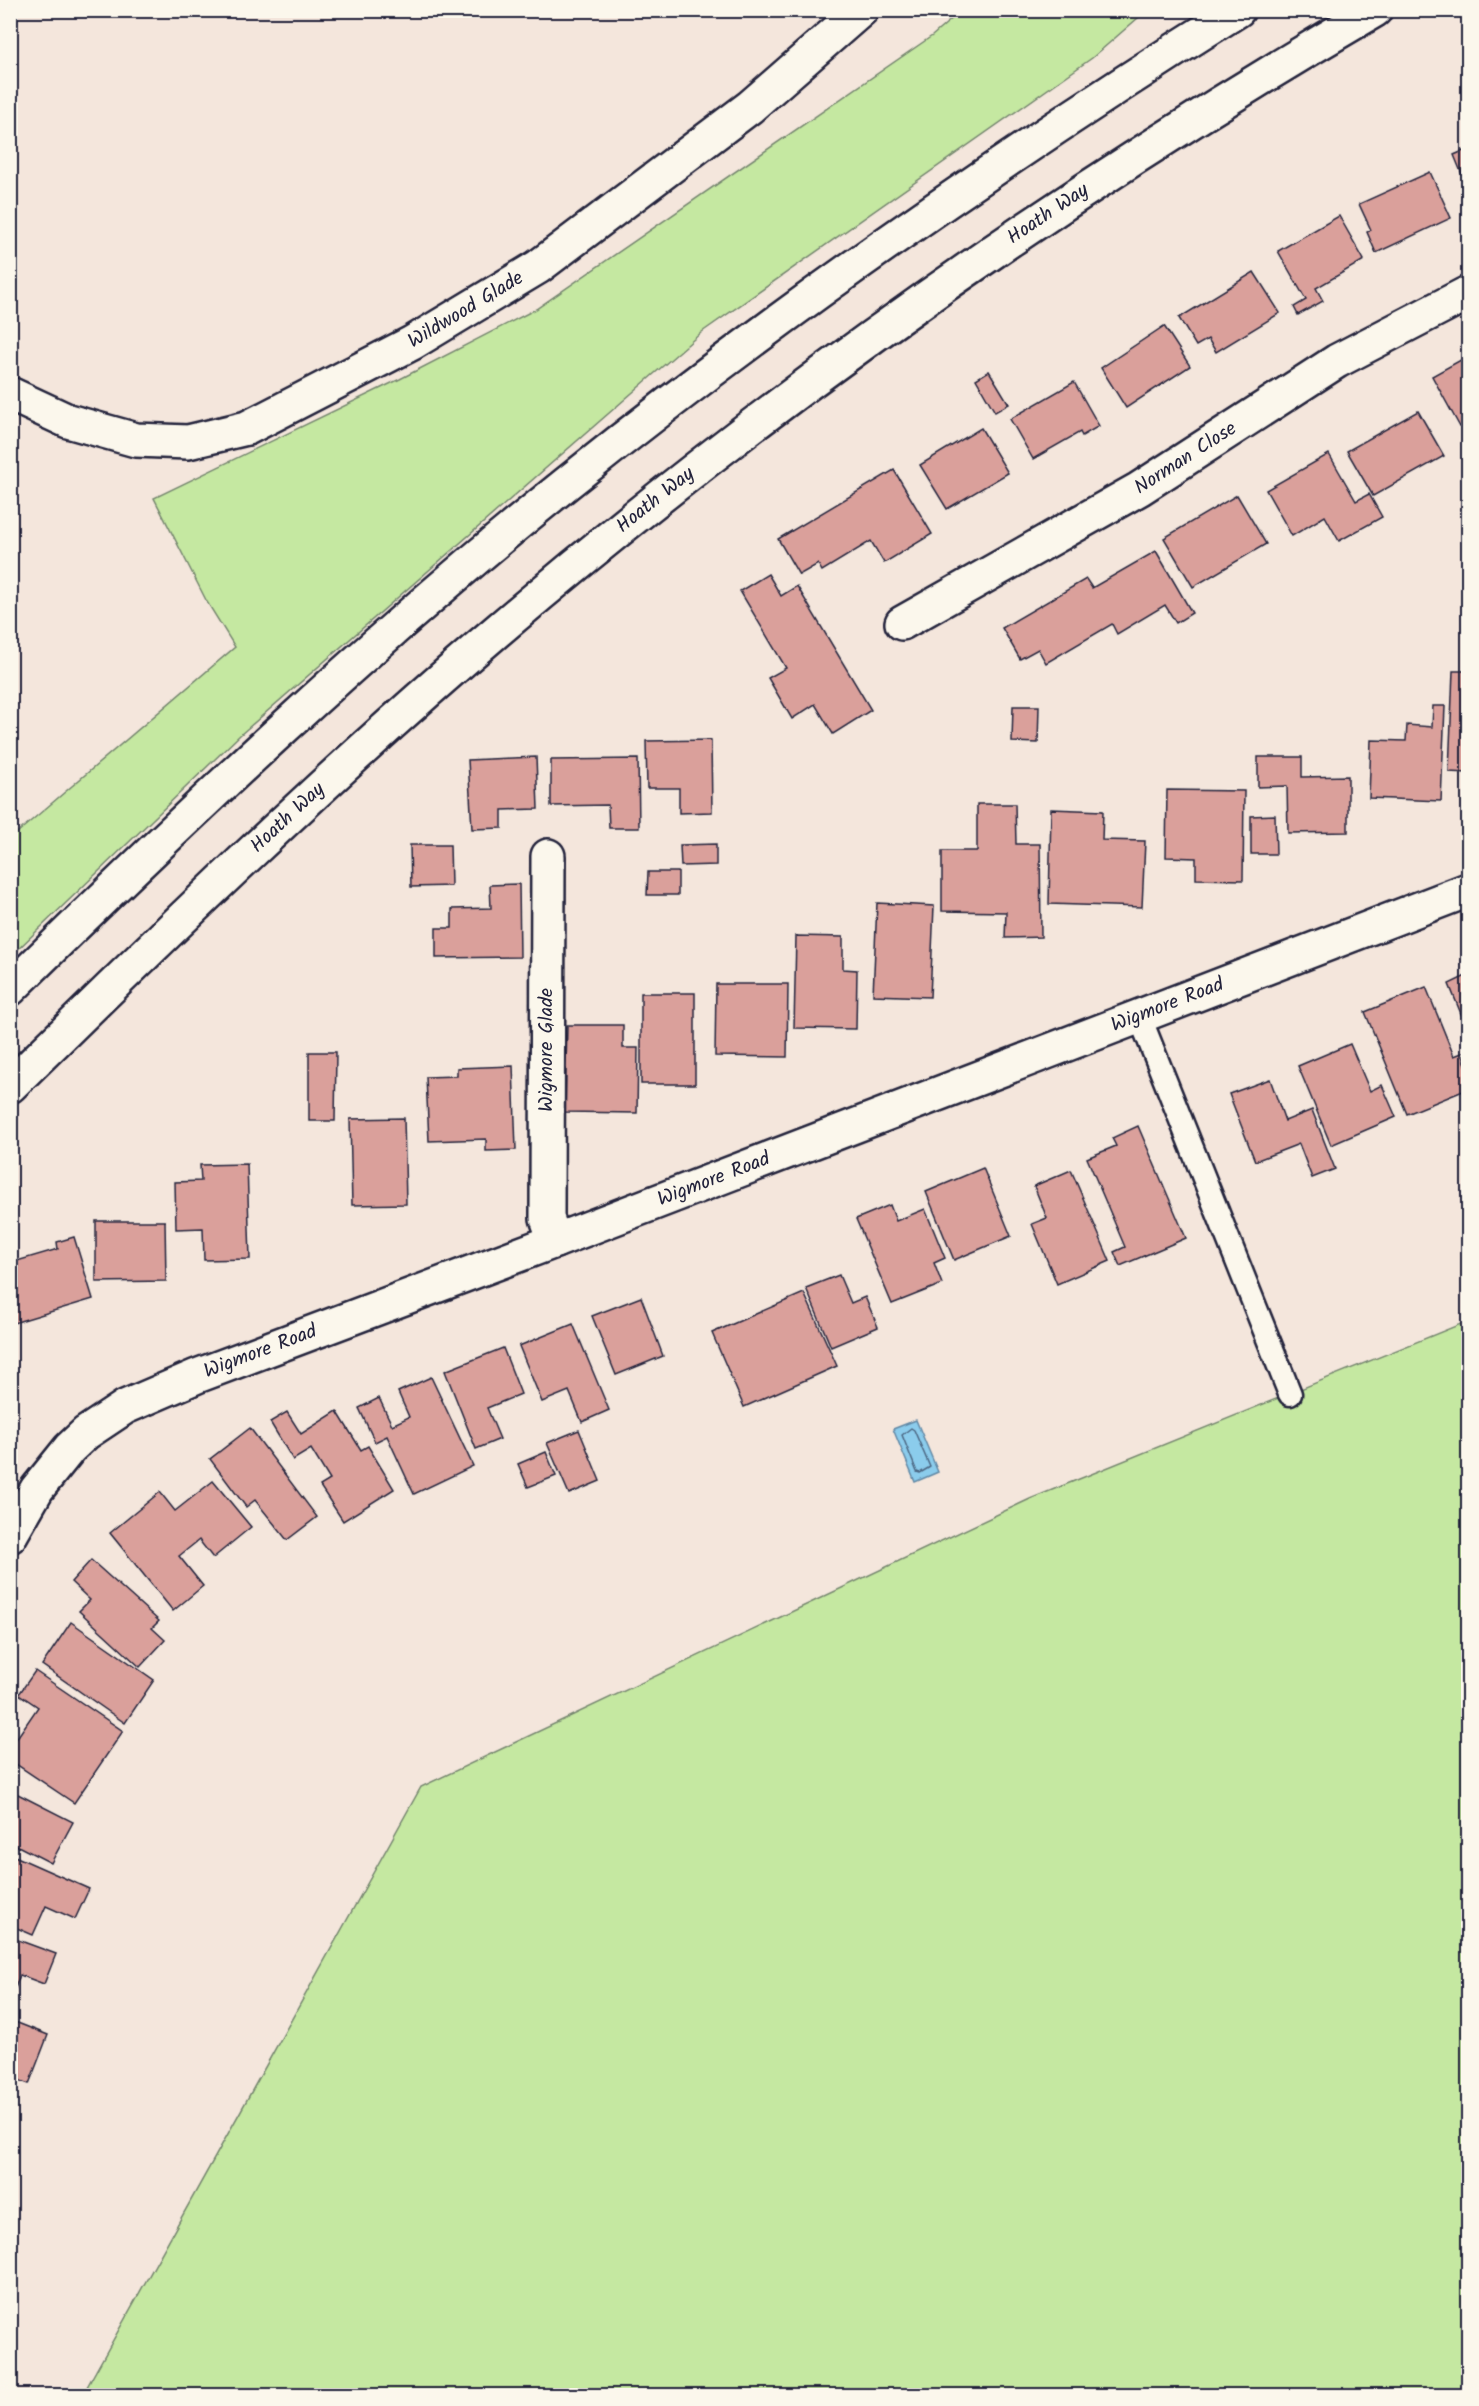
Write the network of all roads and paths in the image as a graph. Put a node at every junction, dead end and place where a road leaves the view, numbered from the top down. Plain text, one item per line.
1 (861, 10) edge
2 (1238, 10) edge
3 (1375, 10) edge
4 (1468, 294) edge
5 (10, 394) edge
6 (902, 623) dead end
7 (548, 856) dead end
8 (1468, 890) edge
9 (10, 988) edge
10 (1139, 1015) junction
11 (10, 1086) edge
12 (555, 1241) junction
13 (1290, 1394) dead end
14 (10, 1536) edge

1 - 5 street, Wildwood Glade
2 - 9 street
3 - 11 street, Hoath Way
4 - 6 street, Norman Close
7 - 12 street, Wigmore Glade
8 - 10 street, Wigmore Road
10 - 12 street, Wigmore Road
10 - 13 lane
12 - 14 street, Wigmore Road

